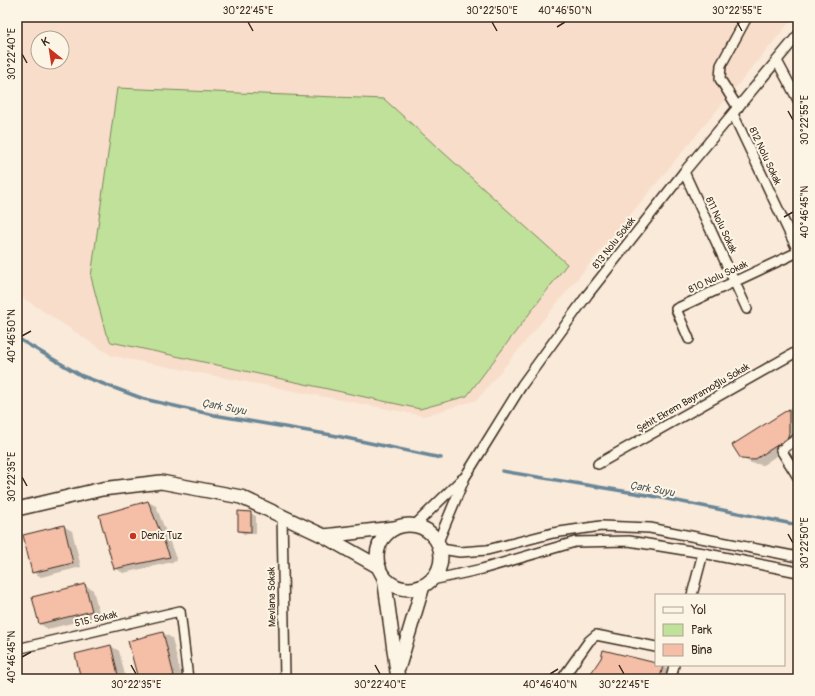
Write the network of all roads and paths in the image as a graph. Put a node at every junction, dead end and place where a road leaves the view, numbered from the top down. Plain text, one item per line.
1 (747, 17) edge
2 (798, 35) edge
3 (777, 60) junction
4 (798, 100) edge
5 (735, 111) junction
6 (684, 172) junction
7 (798, 252) edge
8 (735, 282) junction
9 (748, 309) dead end
10 (689, 339) dead end
11 (798, 351) edge
12 (798, 438) edge
13 (598, 464) dead end
14 (465, 477) junction
15 (798, 477) edge
16 (17, 509) edge
17 (282, 515) junction
18 (415, 525) junction
19 (396, 527) junction
20 (324, 536) junction
21 (440, 545) junction
22 (703, 553) junction
23 (798, 557) edge
24 (381, 572) junction
25 (798, 572) edge
26 (427, 583) junction
27 (692, 594) edge
28 (655, 647) edge
29 (17, 649) edge
30 (674, 666) edge
31 (398, 674) edge
32 (188, 679) edge
33 (285, 679) edge
34 (562, 679) edge
35 (671, 679) edge

1 - 5 street, 812 Nolu Sokak
2 - 3 street, 813 Nolu Sokak
3 - 4 street
3 - 5 street, 813 Nolu Sokak
5 - 6 street, 813 Nolu Sokak
5 - 7 street, 812 Nolu Sokak
6 - 8 street, 811 Nolu Sokak
6 - 14 street, 813 Nolu Sokak
7 - 8 street, 810 Nolu Sokak
8 - 9 street, 811 Nolu Sokak
8 - 10 street, 810 Nolu Sokak
11 - 13 street, Şehit Ekrem Bayramoğlu Sokak
12 - 15 street
14 - 18 street
14 - 21 street
16 - 17 street
17 - 20 street
17 - 33 street, Mevlana Sokak
18 - 19 street
18 - 21 street
19 - 20 street
19 - 24 street
20 - 24 street
21 - 23 street
21 - 26 street
22 - 25 street
22 - 26 street
22 - 27 street
24 - 26 street
24 - 31 street
26 - 31 street
28 - 34 street
29 - 32 street, 515. Sokak
30 - 35 street

